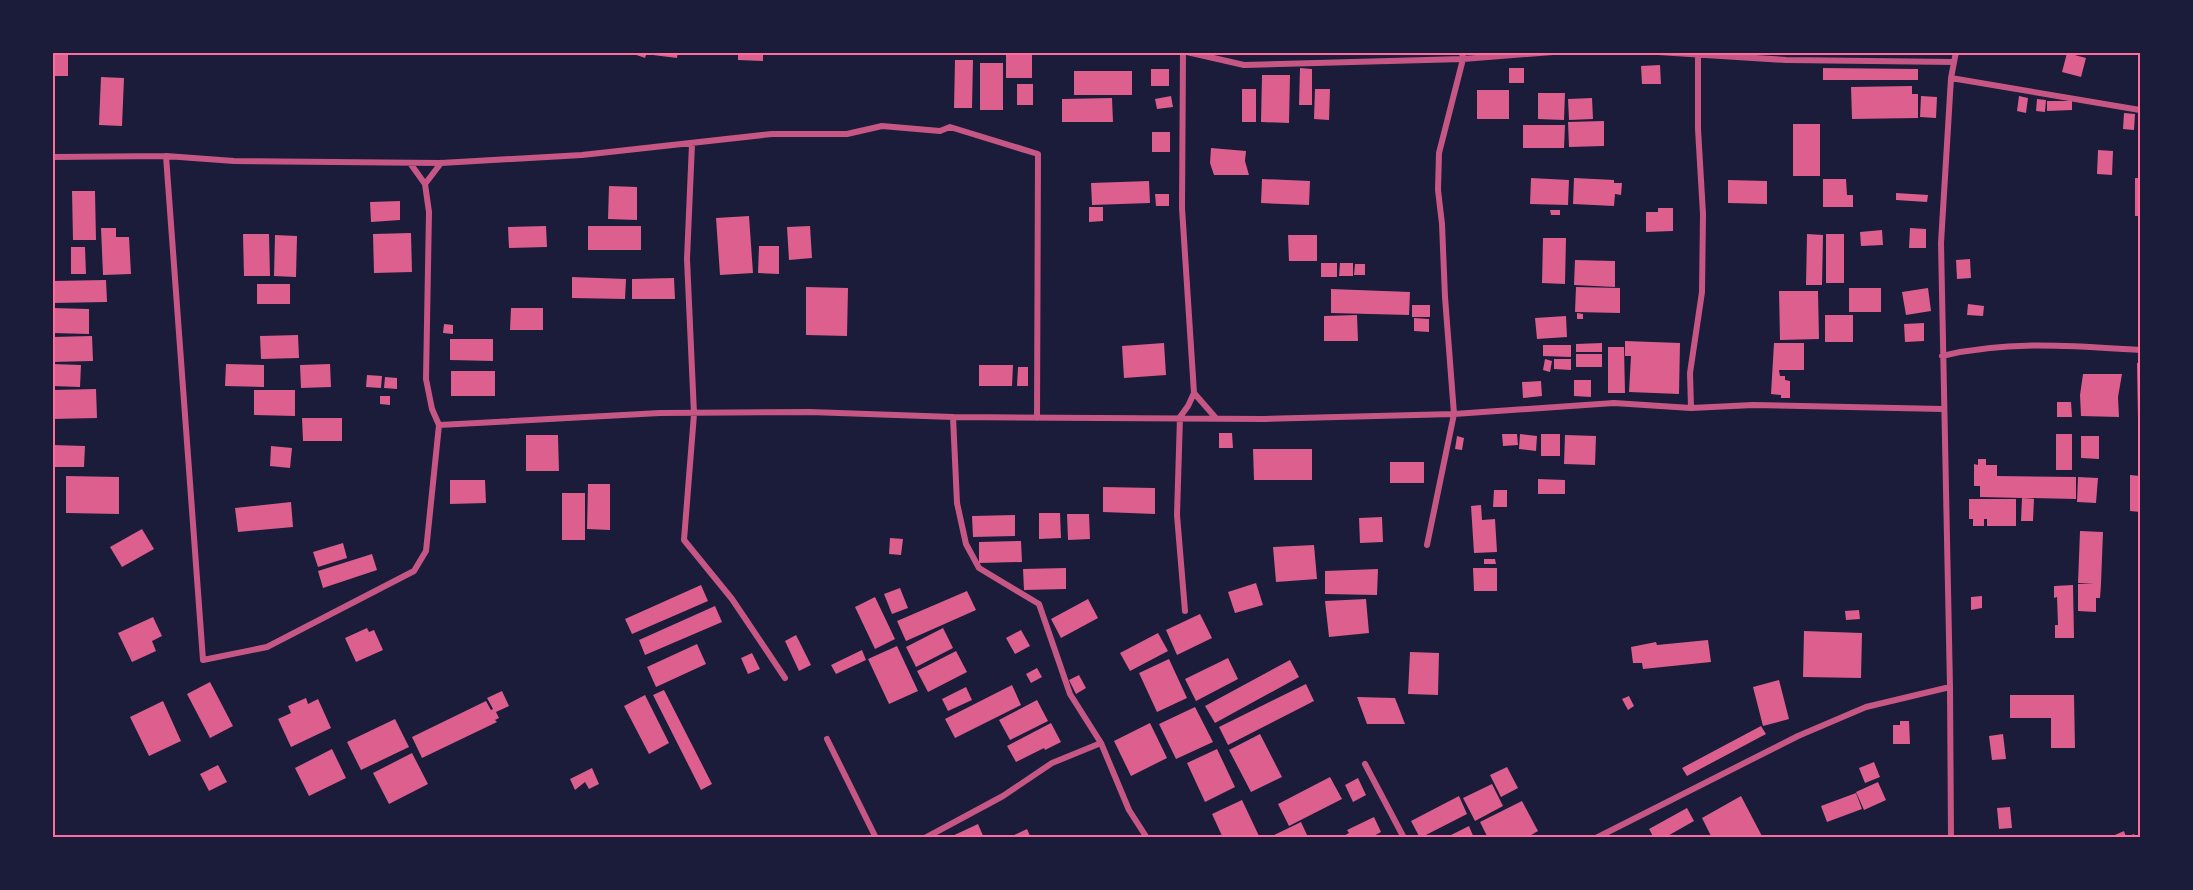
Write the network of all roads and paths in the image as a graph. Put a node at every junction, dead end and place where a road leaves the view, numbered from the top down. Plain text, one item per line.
1 (1185, 52) edge
2 (1553, 52) edge
3 (1658, 52) edge
4 (1956, 52) edge
5 (1698, 54) edge
6 (1462, 56) edge
7 (1954, 62) junction
8 (1951, 78) junction
9 (2140, 110) edge
10 (692, 144) junction
11 (166, 156) junction
12 (52, 157) edge
13 (410, 163) junction
14 (441, 163) junction
15 (424, 184) junction
16 (2140, 350) edge
17 (1942, 356) junction
18 (1194, 393) junction
19 (1691, 408) junction
20 (1943, 409) junction
21 (694, 414) junction
22 (1454, 414) junction
23 (953, 417) junction
24 (1179, 417) junction
25 (1215, 417) junction
26 (1037, 418) junction
27 (439, 425) junction
28 (1427, 545) dead end
29 (1185, 611) dead end
30 (785, 678) dead end
31 (1950, 687) junction
32 (827, 739) dead end
33 (1101, 743) junction
34 (1365, 764) dead end
35 (876, 837) edge
36 (925, 837) edge
37 (1147, 837) edge
38 (1404, 837) edge
39 (1596, 837) edge
40 (1951, 837) edge

1 - 6 street
1 - 18 street
2 - 6 street
3 - 5 street
4 - 7 street
5 - 7 street
5 - 19 street
6 - 22 street
7 - 8 street
8 - 9 street
8 - 17 street
10 - 14 street
10 - 21 street
10 - 26 street
11 - 12 street
11 - 13 street
11 - 27 street
13 - 14 street
13 - 15 street
14 - 15 street
15 - 27 street
16 - 17 street
17 - 20 street
18 - 24 street
18 - 25 street
19 - 20 street
19 - 22 street
20 - 31 street
21 - 23 street
21 - 27 street
21 - 30 street
22 - 25 street
22 - 28 street
23 - 26 street
23 - 33 street
24 - 25 street
24 - 26 street
24 - 29 street
31 - 39 street
31 - 40 street
32 - 35 street
33 - 36 street
33 - 37 street
34 - 38 street

